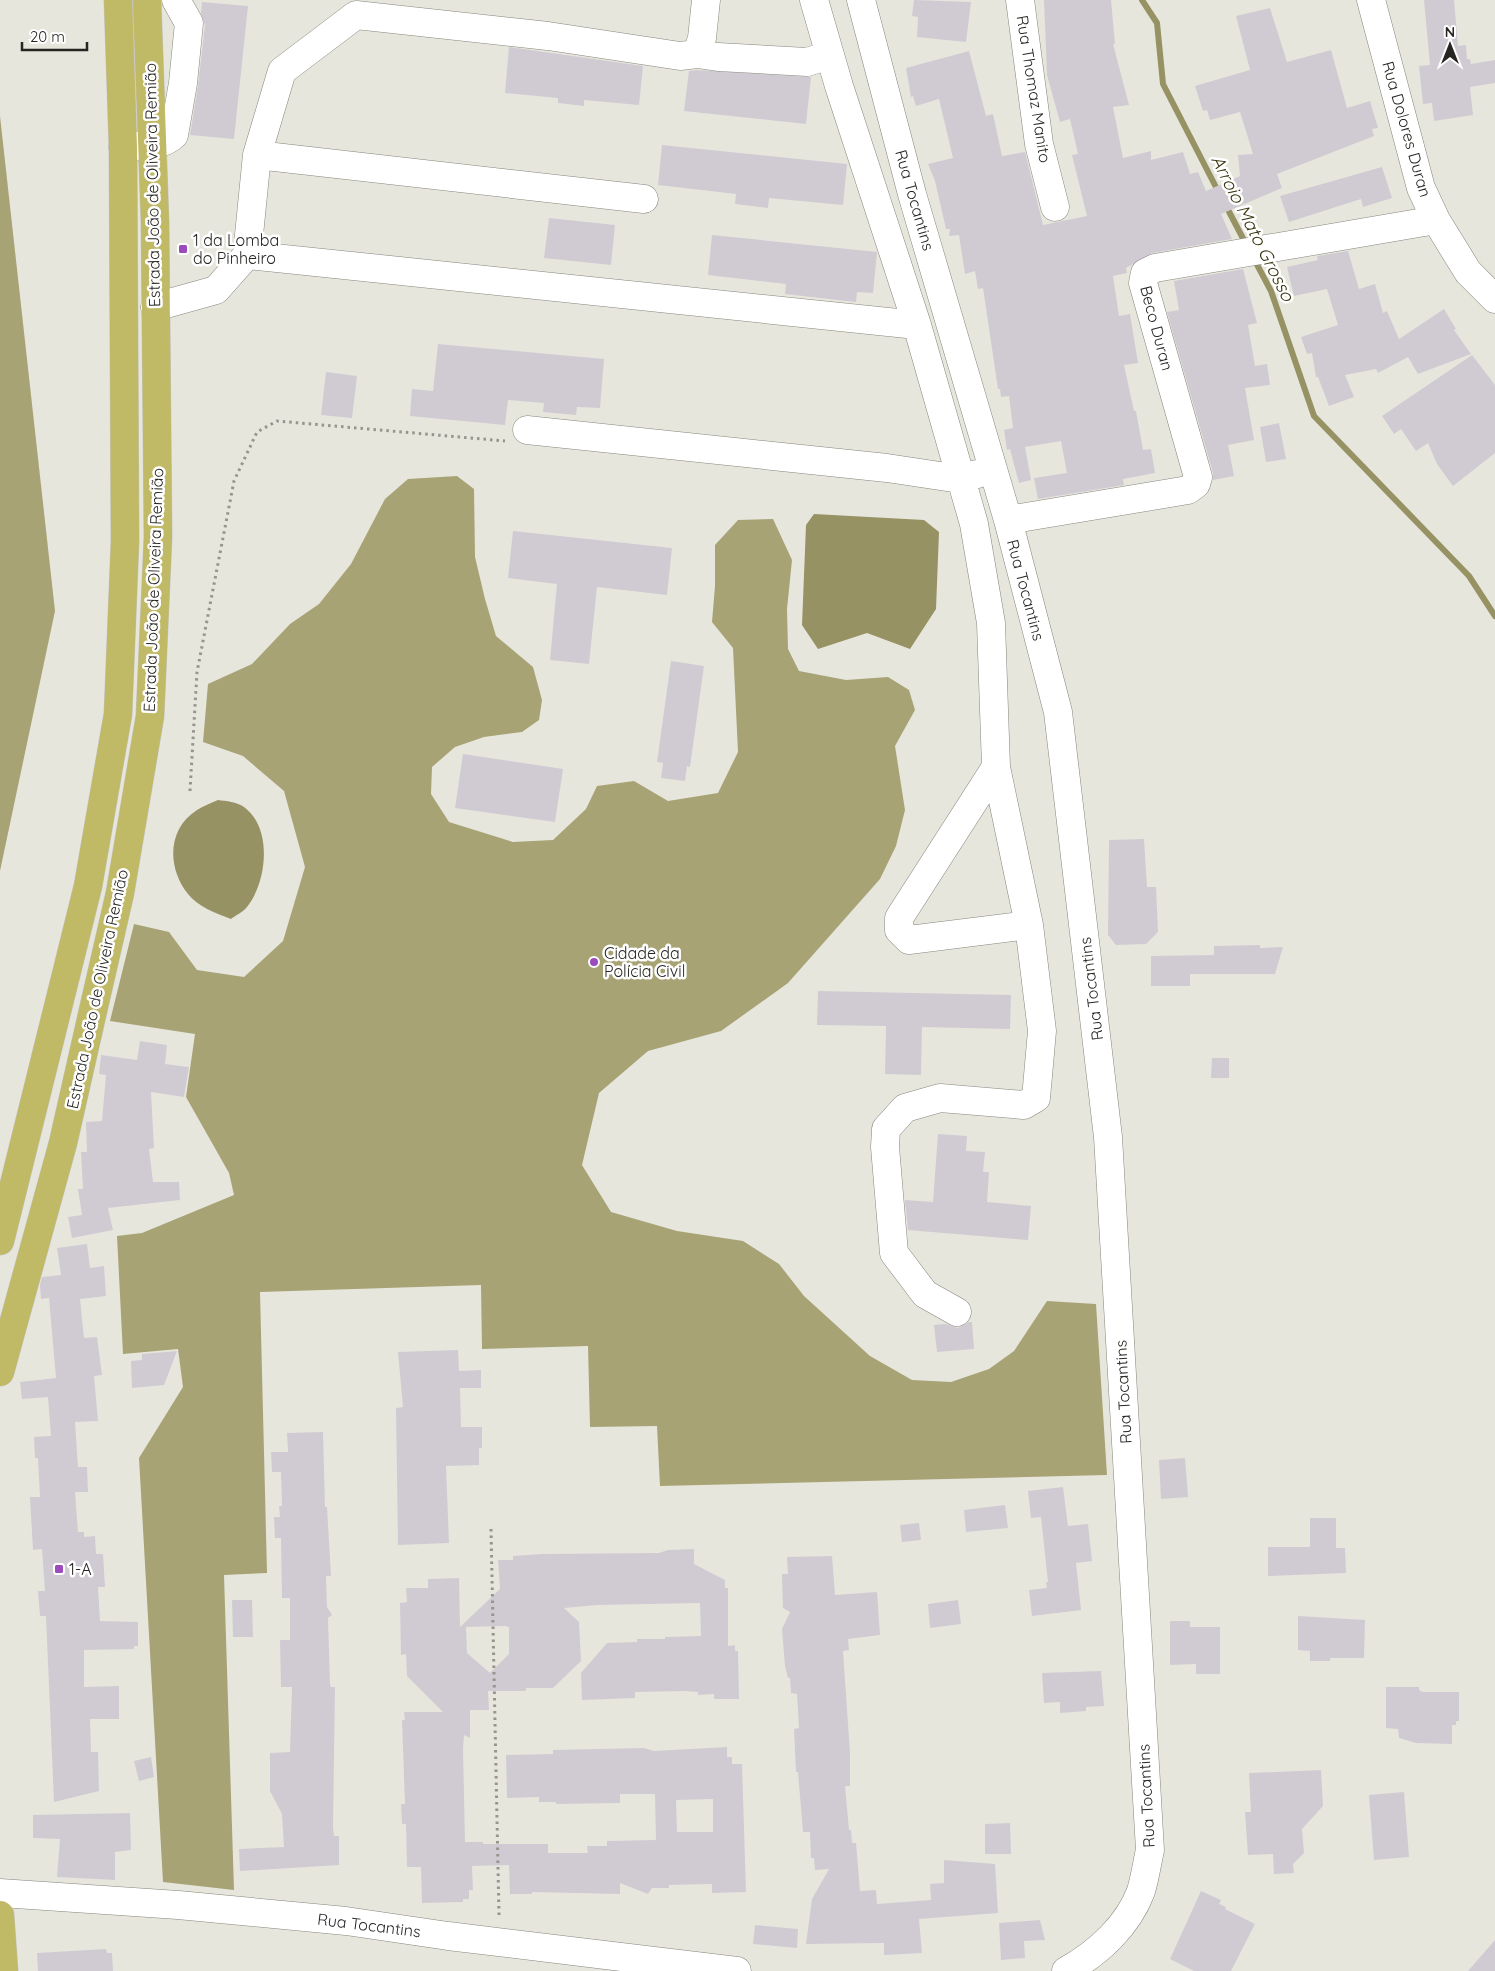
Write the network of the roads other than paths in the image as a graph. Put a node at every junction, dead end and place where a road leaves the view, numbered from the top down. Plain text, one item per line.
1 (118, 0) edge
2 (148, 0) edge
3 (176, 0) edge
4 (706, 0) edge
5 (814, 0) edge
6 (861, 0) edge
7 (1020, 0) edge
8 (1371, 0) edge
9 (697, 54) junction
10 (830, 55) junction
11 (152, 144) junction
12 (123, 147) junction
13 (257, 155) junction
14 (644, 199) dead end
15 (1055, 207) dead end
16 (1436, 220) junction
17 (247, 255) junction
18 (1495, 299) edge
19 (155, 307) junction
20 (917, 325) junction
21 (527, 430) road end
22 (994, 469) junction
23 (960, 479) junction
24 (1008, 520) junction
25 (996, 767) junction
26 (1029, 925) junction
27 (0, 1241) edge
28 (957, 1312) dead end
29 (0, 1372) edge
30 (0, 1893) edge
31 (0, 1915) edge
32 (4, 1971) edge
33 (738, 1971) edge
34 (1066, 1971) edge

1 - 12 main road, Estrada João de Oliveira Remião
2 - 11 main road, Estrada João de Oliveira Remião
3 - 11 street
4 - 9 street
5 - 10 street
6 - 22 street, Rua Tocantins
7 - 15 street, Rua Thomaz Manito
8 - 16 street, Rua Dolores Duran
9 - 10 street
9 - 13 street
10 - 20 street
11 - 12 street
11 - 19 main road, Estrada João de Oliveira Remião
12 - 27 main road, Estrada João de Oliveira Remião
13 - 14 street
13 - 17 street
16 - 18 street, Rua Dolores Duran
16 - 24 street, Beco Duran
17 - 19 street
17 - 20 street
19 - 29 main road, Estrada João de Oliveira Remião
20 - 23 street
21 - 23 street
22 - 23 street
22 - 24 street, Rua Tocantins
23 - 25 street
24 - 34 street, Rua Tocantins
25 - 26 street
25 - 26 street
26 - 28 street
30 - 33 street, Rua Tocantins
31 - 32 main road

